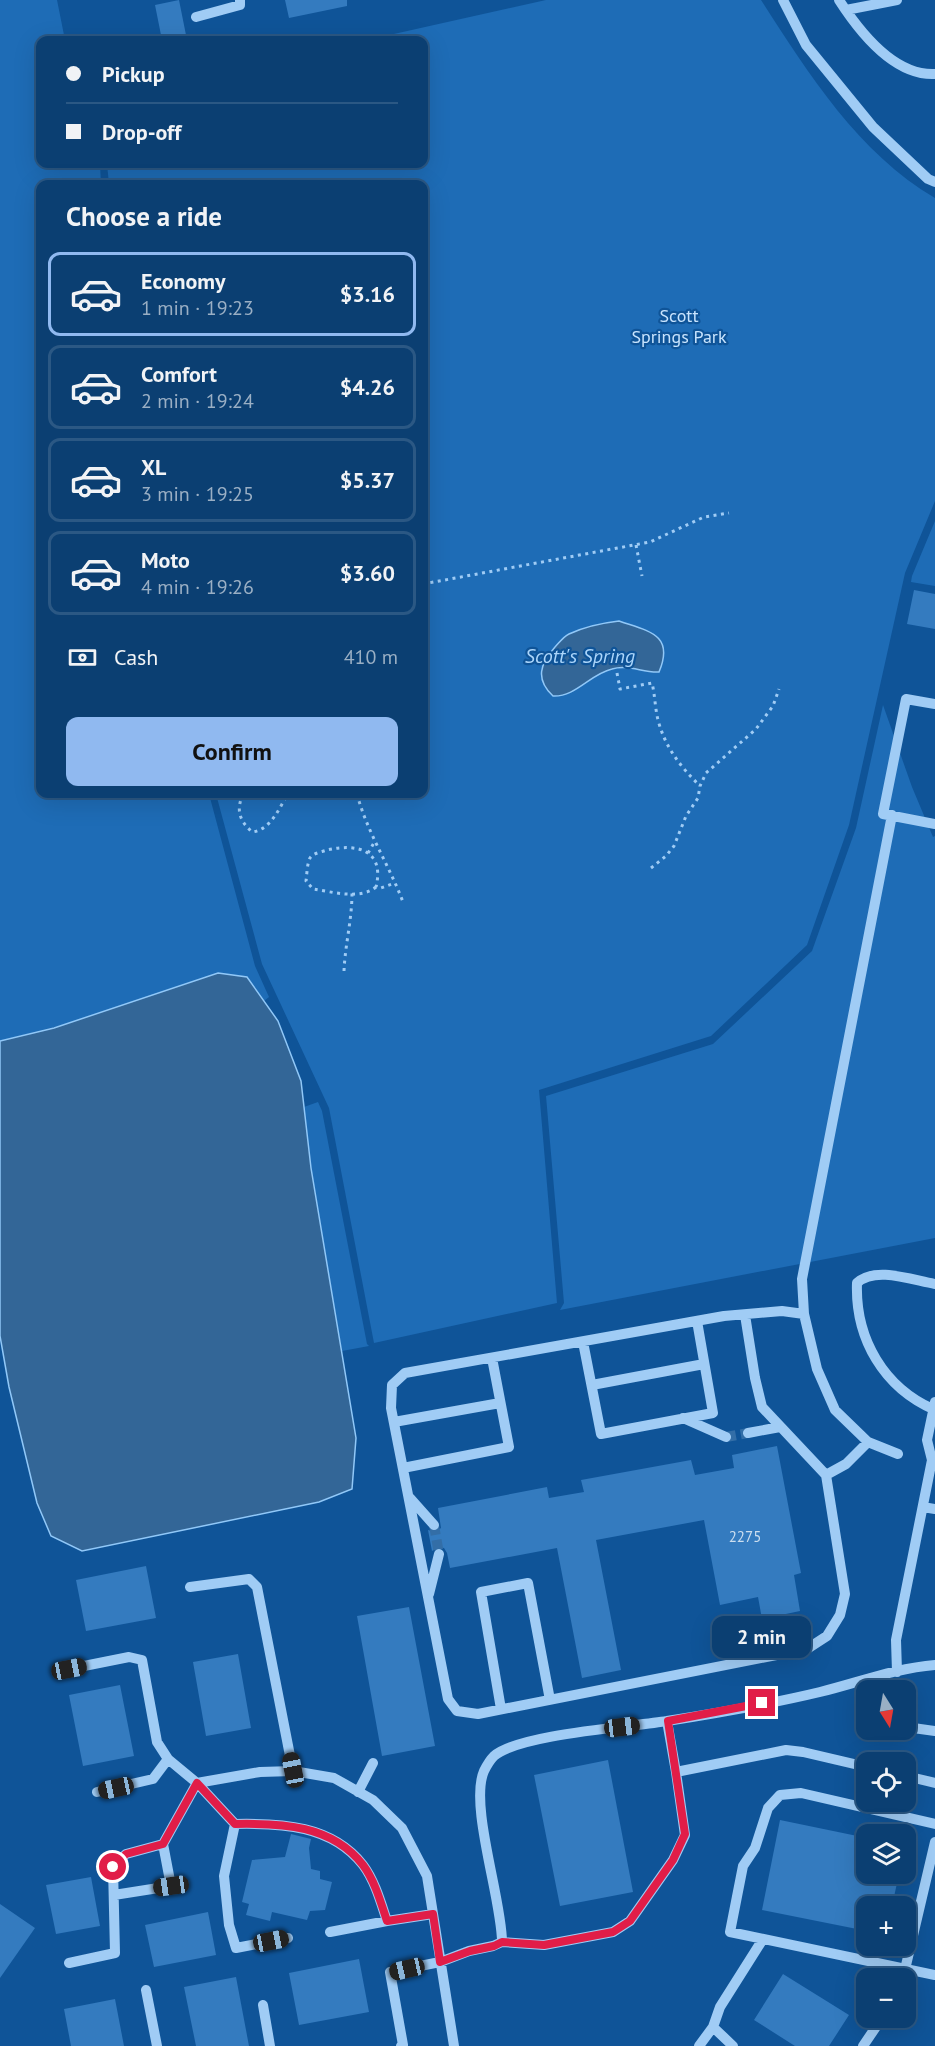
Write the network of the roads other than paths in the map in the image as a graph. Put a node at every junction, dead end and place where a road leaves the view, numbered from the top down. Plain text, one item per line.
1 (240, 0) edge
2 (783, 0) edge
3 (838, 0) edge
4 (897, 0) edge
5 (846, 10) junction
6 (196, 16) dead end
7 (935, 74) edge
8 (935, 182) edge
9 (935, 704) edge
10 (892, 815) junction
11 (935, 824) edge
12 (935, 1284) edge
13 (804, 1314) junction
14 (746, 1315) junction
15 (697, 1322) junction
16 (584, 1342) junction
17 (492, 1358) junction
18 (704, 1364) junction
19 (592, 1385) junction
20 (500, 1403) junction
21 (934, 1407) edge
22 (683, 1418) junction
23 (394, 1422) junction
24 (780, 1427) junction
25 (748, 1433) tunnel mouth
26 (726, 1437) tunnel mouth
27 (868, 1442) junction
28 (898, 1454) dead end
29 (403, 1468) junction
30 (826, 1475) junction
31 (408, 1496) junction
32 (923, 1507) junction
33 (935, 1509) edge
34 (434, 1525) tunnel mouth
35 (439, 1554) tunnel mouth
36 (190, 1587) dead end
37 (428, 1597) junction
38 (935, 1665) edge
39 (69, 1669) dead end
40 (897, 1672) junction
41 (881, 1676) junction
42 (881, 1680) edge
43 (550, 1700) junction
44 (501, 1709) junction
45 (668, 1721) junction
46 (916, 1728) edge
47 (935, 1731) edge
48 (168, 1760) junction
49 (373, 1762) dead end
50 (856, 1764) edge
51 (293, 1770) junction
52 (676, 1772) junction
53 (916, 1778) edge
54 (197, 1783) junction
55 (935, 1783) edge
56 (97, 1792) dead end
57 (358, 1792) junction
58 (235, 1824) junction
59 (935, 1824) edge
60 (935, 1842) edge
61 (163, 1844) junction
62 (114, 1895) junction
63 (433, 1914) junction
64 (387, 1921) junction
65 (330, 1932) dead end
66 (288, 1938) dead end
67 (764, 1939) junction
68 (502, 1942) junction
69 (440, 1962) junction
70 (69, 1963) dead end
71 (880, 1968) edge
72 (905, 1968) edge
73 (916, 1974) edge
74 (935, 1975) edge
75 (146, 1990) dead end
76 (263, 2005) dead end
77 (713, 2027) junction
78 (875, 2028) edge
79 (157, 2046) edge
80 (270, 2046) edge
81 (401, 2046) edge
82 (454, 2046) edge
83 (699, 2046) edge
84 (733, 2046) edge
85 (863, 2046) edge

1 - 6 street
2 - 8 street
3 - 5 street
4 - 5 street
5 - 7 street
9 - 10 street
10 - 11 street
10 - 13 street
12 - 21 street
13 - 14 street
13 - 27 street
14 - 15 street
14 - 24 street
15 - 16 street
15 - 18 street
16 - 17 street
16 - 19 street
17 - 20 street
17 - 23 street
18 - 19 street
18 - 22 street
19 - 22 street
20 - 23 street
20 - 29 street
21 - 32 street
22 - 26 street
23 - 29 street
24 - 25 street
24 - 30 street
27 - 28 street
27 - 30 street
29 - 31 street
30 - 43 street
31 - 34 street
31 - 37 street
32 - 33 street
32 - 40 street
35 - 37 street
36 - 51 street
37 - 44 street
38 - 40 street
39 - 48 street
40 - 41 street
41 - 42 street
41 - 45 street
43 - 44 street
43 - 44 street
45 - 52 street
45 - 68 street
46 - 47 street
48 - 54 street
48 - 56 street
49 - 57 street
50 - 52 street
51 - 54 street
51 - 57 street
52 - 68 street
53 - 55 street
54 - 58 street
54 - 61 street
57 - 63 street
58 - 64 street
58 - 66 street
59 - 67 street
60 - 72 street
61 - 62 street
61 - 62 street
62 - 70 street
63 - 64 street
63 - 69 street
64 - 65 street
67 - 71 street
67 - 77 street
68 - 69 street
69 - 81 street
69 - 82 street
73 - 74 street
75 - 79 street
76 - 80 street
77 - 83 street
77 - 84 street
78 - 85 street

